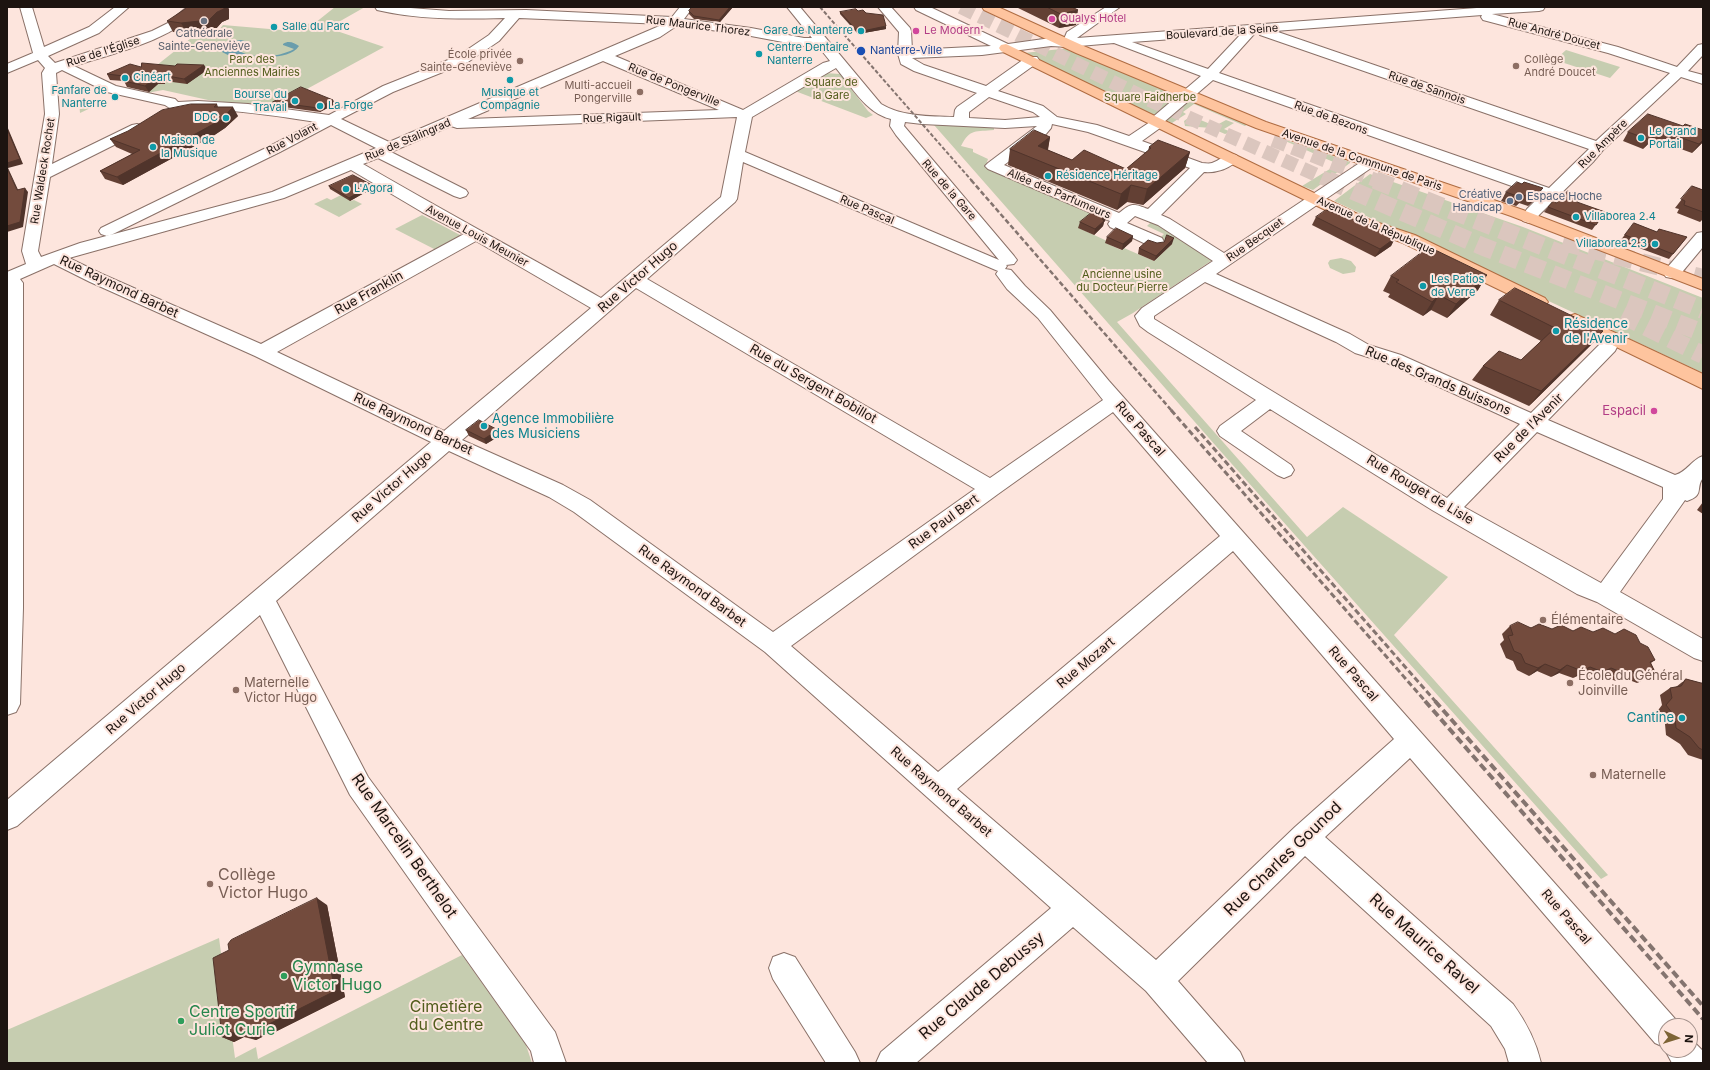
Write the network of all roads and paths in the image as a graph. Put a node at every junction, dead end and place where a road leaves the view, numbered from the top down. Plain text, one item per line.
1 (26, 7) edge
2 (123, 7) edge
3 (194, 7) edge
4 (381, 7) edge
5 (493, 7) edge
6 (687, 7) edge
7 (793, 7) edge
8 (884, 7) edge
9 (920, 7) edge
10 (988, 7) edge
11 (1114, 7) edge
12 (1539, 7) edge
13 (1455, 10) edge
14 (525, 12) edge
15 (1473, 12) junction
16 (480, 16) junction
17 (675, 21) junction
18 (1254, 29) junction
19 (1113, 40) junction
20 (822, 42) junction
21 (1068, 43) junction
22 (1006, 48) junction
23 (1703, 48) edge
24 (904, 54) junction
25 (40, 55) junction
26 (603, 56) junction
27 (1032, 60) junction
28 (839, 62) junction
29 (56, 67) junction
30 (7, 69) edge
31 (1679, 72) junction
32 (1210, 75) junction
33 (1703, 80) edge
34 (989, 91) junction
35 (1188, 94) junction
36 (174, 106) junction
37 (743, 114) junction
38 (465, 115) junction
39 (899, 117) junction
40 (329, 119) junction
41 (1049, 120) junction
42 (961, 122) junction
43 (1156, 122) junction
44 (485, 123) junction
45 (445, 124) junction
46 (1130, 142) junction
47 (1598, 147) junction
48 (384, 150) junction
49 (737, 156) junction
50 (1231, 158) junction
51 (1369, 163) junction
52 (352, 164) junction
53 (1200, 167) junction
54 (42, 175) junction
55 (460, 193) dead end
56 (1550, 194) junction
57 (1314, 199) junction
58 (1150, 216) junction
59 (1530, 218) junction
60 (1121, 220) junction
61 (476, 234) junction
62 (1703, 237) edge
63 (1156, 242) edge
64 (86, 246) junction
65 (54, 257) junction
66 (32, 258) junction
67 (1225, 261) junction
68 (1012, 269) junction
69 (1672, 273) junction
70 (1204, 275) junction
71 (7, 278) edge
72 (636, 280) junction
73 (1703, 285) edge
74 (603, 307) junction
75 (1144, 318) joint
76 (1608, 347) dead end
77 (262, 352) junction
78 (1703, 382) edge
79 (1270, 399) junction
80 (1116, 402) junction
81 (1534, 423) junction
82 (446, 441) junction
83 (1284, 470) dead end
84 (1686, 481) edge
85 (991, 488) junction
86 (1449, 509) junction
87 (1235, 538) junction
88 (1605, 594) junction
89 (262, 598) junction
90 (773, 645) junction
91 (1703, 651) edge
92 (7, 704) edge
93 (1412, 742) junction
94 (938, 789) junction
95 (7, 817) edge
96 (1305, 837) junction
97 (1073, 908) junction
98 (784, 968) dead end
99 (1157, 980) junction
100 (1658, 1023) edge
101 (550, 1063) edge
102 (844, 1063) edge
103 (892, 1063) edge
104 (1229, 1063) edge
105 (1525, 1063) edge

1 - 25 street
2 - 25 street
3 - 29 street, Rue de l'Église
4 - 16 street, Rue Maurice Thorez
5 - 16 street
6 - 17 street, Rue de Stalingrad
7 - 20 street
8 - 24 street
9 - 22 street
10 - 21 main road, Avenue de la Commune de Paris
11 - 21 street
12 - 15 street, Boulevard de la Seine
13 - 15 street, Boulevard de la Seine
13 - 18 street, Boulevard de la Seine
14 - 16 street, Rue Maurice Thorez
14 - 17 street, Rue Maurice Thorez
14 - 40 street, Rue Volant
15 - 31 street, Rue André Doucet
17 - 20 street, Rue Maurice Thorez
17 - 26 street, Rue de Stalingrad
18 - 19 street, Boulevard de la Seine
18 - 32 street
18 - 47 street, Rue de Sannois
19 - 21 street, Boulevard de la Seine
19 - 32 street, Rue de Bezons
20 - 28 street
21 - 22 street, Boulevard de la Seine
21 - 35 main road, Avenue de la Commune de Paris
22 - 24 street, Boulevard de la Seine
22 - 27 main road, Avenue de la République
23 - 31 street, Rue Ampère
24 - 34 street
25 - 29 street
25 - 30 street
26 - 37 street, Rue de Pongerville
26 - 38 street, Rue de Stalingrad
27 - 34 street
27 - 43 main road, Avenue de la République
28 - 37 street, Rue Rigault
28 - 39 street
29 - 36 street
29 - 54 street, Rue Waldeck Rochet
31 - 33 street, Rue André Doucet
31 - 47 street, Rue Ampère
32 - 35 street
32 - 56 street, Rue de Bezons
34 - 41 street
34 - 42 street
35 - 43 street
35 - 51 main road, Avenue de la Commune de Paris
36 - 40 street
36 - 54 street
37 - 44 street, Rue Rigault
37 - 49 street, Rue Victor Hugo
38 - 44 street, Rue Rigault
38 - 45 street, Rue de Stalingrad
39 - 42 street
39 - 68 street, Rue de la Gare
40 - 48 street
40 - 64 street, Rue Volant
41 - 42 street
41 - 46 street
41 - 60 street, Allée des Parfumeurs
43 - 46 street
43 - 50 main road, Avenue de la République
44 - 45 street, Rue Rigault
45 - 48 street, Rue de Stalingrad
46 - 53 street
47 - 56 street, Rue Ampère
48 - 52 street, Rue de Stalingrad
48 - 55 street
49 - 68 street, Rue Pascal
49 - 72 street, Rue Victor Hugo
50 - 53 street
50 - 57 main road, Avenue de la République
51 - 57 street, Rue Becquet
51 - 59 main road, Avenue de la Commune de Paris
52 - 61 street, Avenue Louis Meunier
52 - 64 street, Rue de Stalingrad
53 - 58 street
54 - 66 street, Rue Waldeck Rochet
56 - 59 street, Rue Ampère
57 - 67 street, Rue Becquet
57 - 78 main road, Avenue de la République
58 - 60 street, Allée des Parfumeurs
58 - 67 street, Allée des Parfumeurs
59 - 69 main road, Avenue de la Commune de Paris
60 - 63 street
61 - 74 street, Avenue Louis Meunier
61 - 77 street, Rue Franklin
62 - 69 street
64 - 65 street
65 - 66 street
65 - 77 street, Rue Raymond Barbet
66 - 71 street
67 - 70 street, Rue Becquet
68 - 80 street, Rue Pascal
69 - 73 main road, Avenue de la Commune de Paris
70 - 75 street, Rue Becquet
70 - 81 street, Rue des Grands Buissons
71 - 92 street
72 - 74 street, Rue Victor Hugo
72 - 85 street, Rue du Sergent Bobillot
74 - 82 street, Rue Victor Hugo
75 - 79 street, Rue Rouget de Lisle
76 - 81 street, Rue de l'Avenir
77 - 82 street, Rue Raymond Barbet
79 - 83 street
79 - 86 street, Rue Rouget de Lisle
80 - 85 street, Rue Paul Bert
80 - 87 street, Rue Pascal
81 - 84 street, Rue des Grands Buissons
81 - 86 street, Rue de l'Avenir
82 - 89 street, Rue Victor Hugo
82 - 90 street, Rue Raymond Barbet
84 - 88 street
85 - 90 street, Rue Paul Bert
86 - 88 street, Rue Rouget de Lisle
87 - 93 street, Rue Pascal
87 - 94 street, Rue Mozart
88 - 91 street, Rue Rouget de Lisle
89 - 95 street, Rue Victor Hugo
89 - 101 street, Rue Marcelin Berthelot
90 - 94 street, Rue Raymond Barbet
93 - 96 street, Rue Charles Gounod
93 - 100 street, Rue Pascal
94 - 97 street, Rue Raymond Barbet
96 - 99 street, Rue Charles Gounod
96 - 105 street, Rue Maurice Ravel
97 - 99 street, Rue Raymond Barbet
97 - 103 street, Rue Claude Debussy
98 - 102 street
99 - 104 street, Rue Raymond Barbet

